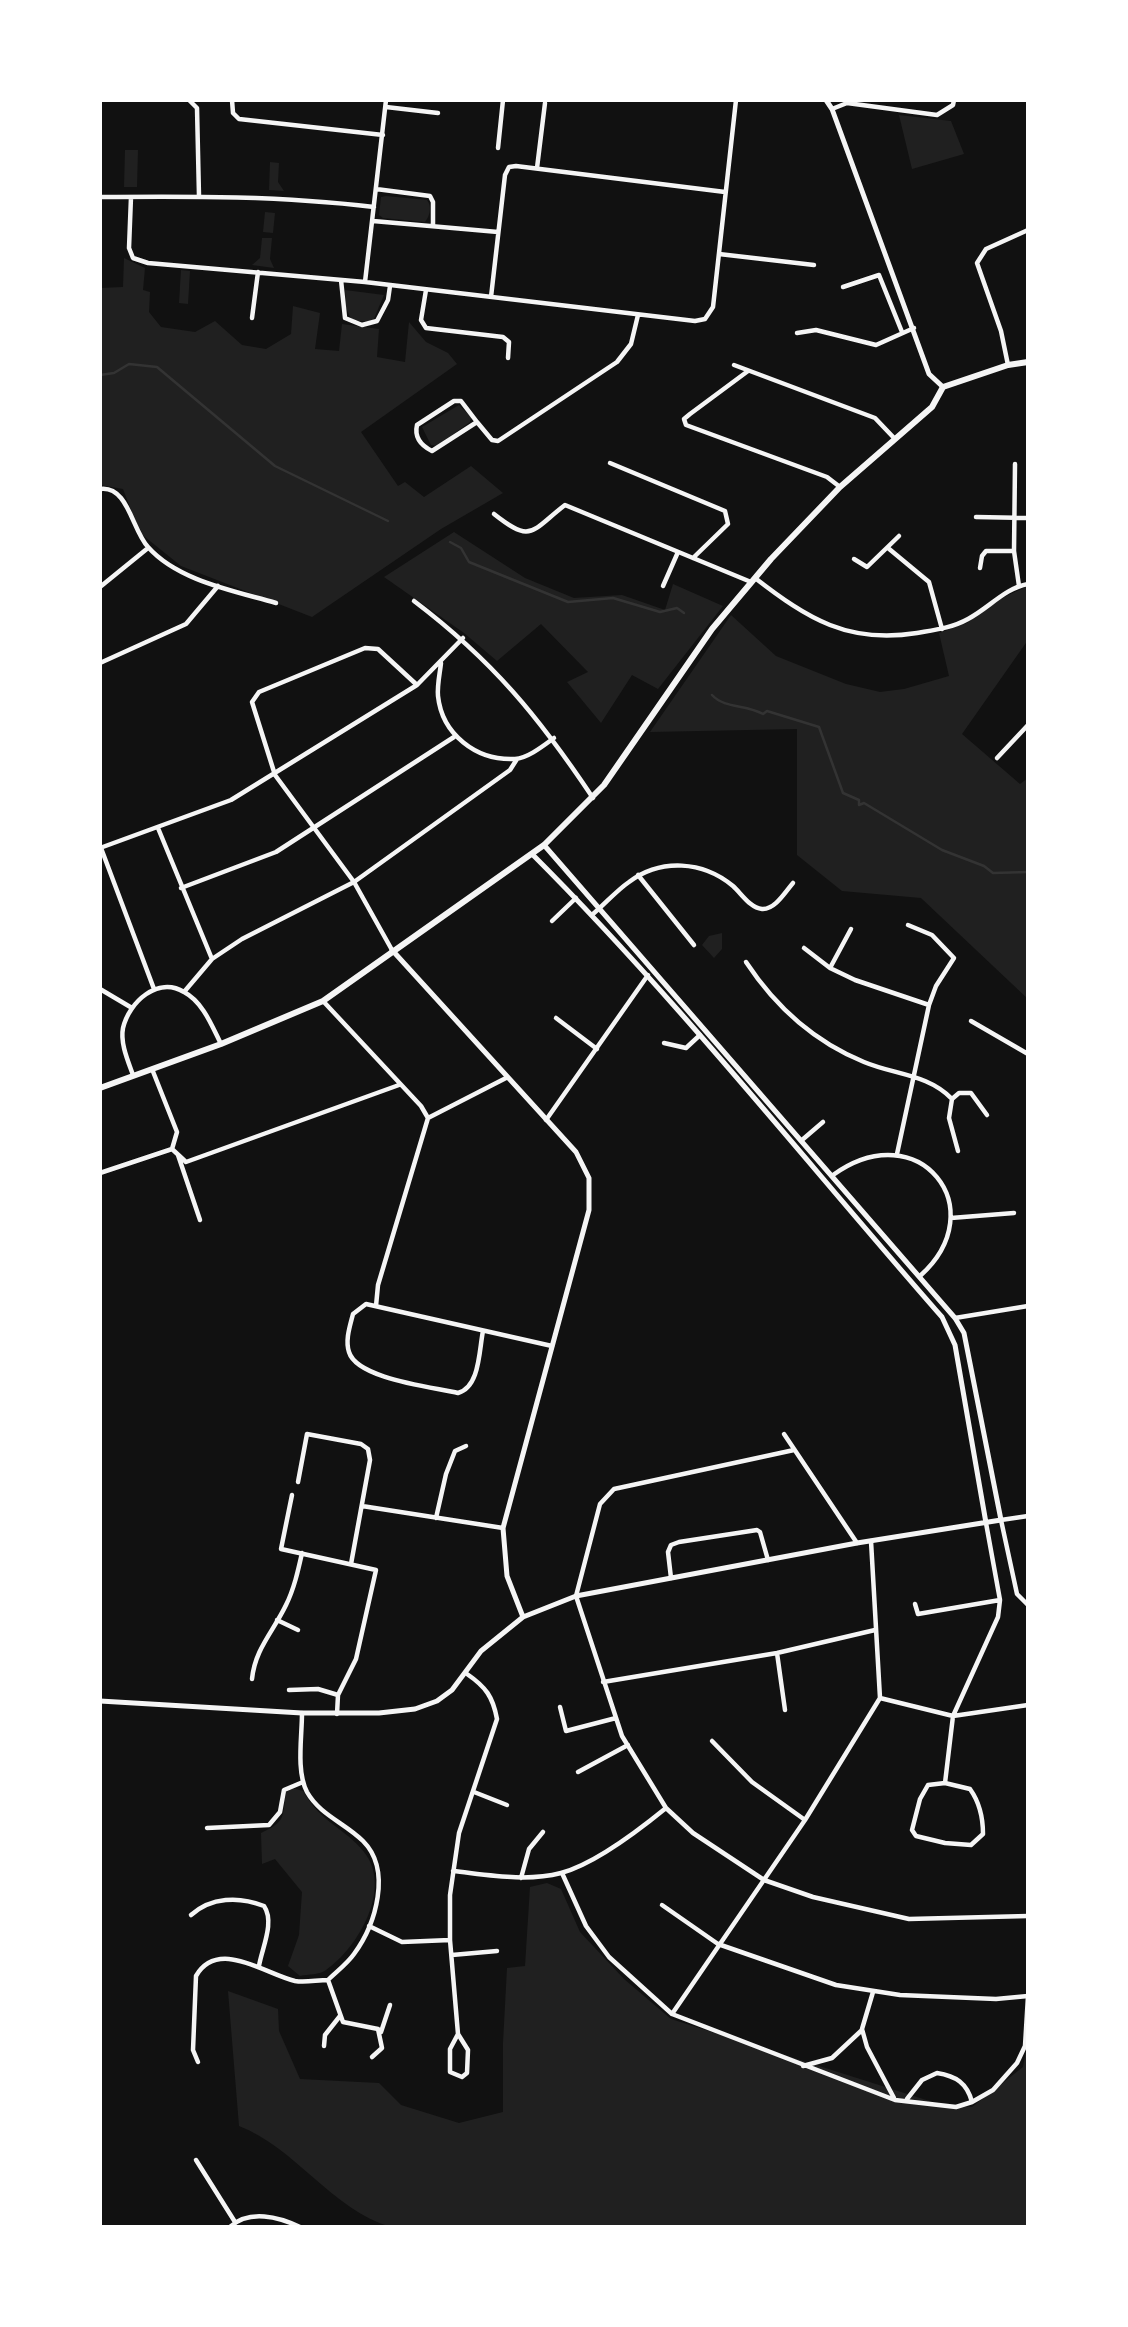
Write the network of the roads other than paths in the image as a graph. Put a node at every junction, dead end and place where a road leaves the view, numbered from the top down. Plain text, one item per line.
1 (189, 100) edge
2 (232, 100) edge
3 (386, 100) edge
4 (503, 100) edge
5 (736, 100) edge
6 (826, 100) edge
7 (954, 100) edge
8 (545, 103) dead end
9 (386, 107) junction
10 (832, 109) junction
11 (438, 113) dead end
12 (383, 135) junction
13 (498, 148) dead end
14 (537, 168) junction
15 (376, 189) junction
16 (725, 191) junction
17 (199, 196) junction
18 (100, 197) edge
19 (131, 197) junction
20 (374, 207) junction
21 (373, 221) junction
22 (433, 226) junction
23 (1028, 230) edge
24 (498, 232) junction
25 (719, 254) junction
26 (814, 265) dead end
27 (258, 272) junction
28 (341, 280) junction
29 (365, 282) junction
30 (390, 286) junction
31 (843, 287) dead end
32 (426, 290) junction
33 (491, 297) junction
34 (638, 315) junction
35 (252, 318) dead end
36 (914, 327) junction
37 (902, 332) junction
38 (797, 333) dead end
39 (508, 358) dead end
40 (1028, 362) edge
41 (734, 365) dead end
42 (1008, 365) junction
43 (748, 371) junction
44 (943, 387) junction
45 (477, 422) junction
46 (895, 439) junction
47 (610, 463) dead end
48 (1015, 464) dead end
49 (841, 487) junction
50 (100, 489) edge
51 (494, 514) dead end
52 (976, 517) dead end
53 (1015, 518) junction
54 (1028, 518) edge
55 (900, 536) dead end
56 (148, 548) junction
57 (888, 548) junction
58 (1014, 551) junction
59 (678, 552) junction
60 (693, 558) junction
61 (854, 559) dead end
62 (981, 568) dead end
63 (753, 580) junction
64 (1028, 584) edge
65 (218, 586) junction
66 (663, 586) dead end
67 (1018, 586) junction
68 (100, 587) edge
69 (414, 601) dead end
70 (276, 603) dead end
71 (942, 629) junction
72 (463, 638) junction
73 (441, 662) junction
74 (100, 663) edge
75 (417, 685) junction
76 (1028, 725) edge
77 (454, 737) junction
78 (554, 738) junction
79 (997, 758) dead end
80 (516, 759) junction
81 (275, 775) junction
82 (593, 798) junction
83 (158, 828) junction
84 (313, 829) junction
85 (544, 845) junction
86 (100, 848) edge
87 (532, 853) junction
88 (638, 875) junction
89 (354, 882) junction
90 (793, 883) dead end
91 (181, 888) junction
92 (576, 898) junction
93 (601, 907) junction
94 (593, 914) junction
95 (552, 921) dead end
96 (908, 925) dead end
97 (851, 929) dead end
98 (694, 945) dead end
99 (804, 948) dead end
100 (392, 950) junction
101 (212, 959) junction
102 (746, 962) dead end
103 (830, 968) junction
104 (654, 970) junction
105 (648, 975) junction
106 (100, 989) edge
107 (154, 989) junction
108 (184, 992) junction
109 (323, 1000) junction
110 (929, 1005) junction
111 (132, 1008) junction
112 (556, 1018) dead end
113 (971, 1021) dead end
114 (700, 1035) junction
115 (717, 1042) junction
116 (664, 1043) dead end
117 (221, 1044) junction
118 (710, 1048) junction
119 (597, 1049) junction
120 (1028, 1054) edge
121 (152, 1068) junction
122 (133, 1076) junction
123 (913, 1076) junction
124 (506, 1077) junction
125 (400, 1086) junction
126 (100, 1088) edge
127 (952, 1099) junction
128 (987, 1115) dead end
129 (428, 1118) junction
130 (545, 1120) junction
131 (823, 1122) dead end
132 (802, 1140) junction
133 (172, 1149) junction
134 (958, 1151) dead end
135 (178, 1154) junction
136 (897, 1154) junction
137 (100, 1173) edge
138 (833, 1175) junction
139 (825, 1182) junction
140 (1014, 1213) dead end
141 (951, 1218) junction
142 (200, 1220) dead end
143 (876, 1225) junction
144 (868, 1233) junction
145 (920, 1276) junction
146 (913, 1283) junction
147 (376, 1306) junction
148 (1028, 1306) edge
149 (955, 1318) junction
150 (947, 1325) junction
151 (483, 1331) junction
152 (552, 1346) junction
153 (784, 1434) dead end
154 (466, 1446) dead end
155 (794, 1450) junction
156 (298, 1482) dead end
157 (292, 1495) dead end
158 (362, 1506) junction
159 (1028, 1516) edge
160 (436, 1518) junction
161 (1001, 1520) junction
162 (986, 1523) junction
163 (503, 1528) junction
164 (871, 1541) junction
165 (857, 1543) junction
166 (302, 1553) junction
167 (769, 1561) junction
168 (351, 1564) junction
169 (671, 1578) junction
170 (576, 1597) junction
171 (1000, 1600) junction
172 (915, 1604) dead end
173 (1028, 1605) edge
174 (523, 1617) junction
175 (277, 1620) junction
176 (298, 1630) dead end
177 (875, 1630) junction
178 (778, 1653) junction
179 (467, 1674) junction
180 (252, 1679) dead end
181 (603, 1682) junction
182 (289, 1690) dead end
183 (338, 1695) junction
184 (880, 1698) junction
185 (100, 1702) edge
186 (1028, 1704) edge
187 (560, 1707) dead end
188 (785, 1710) dead end
189 (302, 1713) junction
190 (337, 1714) junction
191 (953, 1716) junction
192 (616, 1718) junction
193 (712, 1741) dead end
194 (628, 1745) junction
195 (578, 1772) dead end
196 (303, 1782) junction
197 (945, 1783) junction
198 (474, 1792) junction
199 (507, 1805) dead end
200 (666, 1808) junction
201 (806, 1820) junction
202 (206, 1828) dead end
203 (543, 1832) dead end
204 (453, 1871) junction
205 (562, 1873) junction
206 (521, 1878) junction
207 (764, 1880) junction
208 (662, 1905) dead end
209 (191, 1915) dead end
210 (1028, 1916) edge
211 (369, 1926) junction
212 (450, 1940) junction
213 (718, 1944) junction
214 (497, 1951) dead end
215 (452, 1955) junction
216 (259, 1966) junction
217 (328, 1980) junction
218 (873, 1992) junction
219 (1028, 1996) edge
220 (390, 2005) dead end
221 (672, 2014) junction
222 (340, 2015) junction
223 (862, 2029) junction
224 (381, 2033) junction
225 (458, 2034) junction
226 (324, 2046) dead end
227 (372, 2057) dead end
228 (198, 2062) dead end
229 (802, 2066) junction
230 (907, 2099) junction
231 (895, 2100) junction
232 (972, 2102) junction
233 (196, 2160) dead end
234 (235, 2222) junction
235 (230, 2227) edge
236 (300, 2227) edge

1 - 17 street
2 - 12 street
3 - 9 street
4 - 13 street
5 - 16 street
6 - 10 street
7 - 10 street
8 - 14 street
9 - 11 street
9 - 12 street
10 - 36 street
12 - 15 street
14 - 16 street
14 - 24 street
15 - 20 street
15 - 22 street
16 - 25 street
17 - 19 street
17 - 20 street
18 - 19 street
19 - 27 street
20 - 21 street
21 - 22 street
21 - 29 street
22 - 24 street
23 - 42 street
24 - 33 street
25 - 26 street
25 - 34 street
27 - 28 street
27 - 35 street
28 - 29 street
28 - 30 street
29 - 30 street
30 - 32 street
31 - 37 street
32 - 33 street
32 - 39 street
33 - 34 street
34 - 45 street
36 - 37 street
36 - 44 street
37 - 38 street
40 - 42 main road
41 - 43 street
42 - 44 main road
43 - 46 street
43 - 49 street
44 - 46 main road
45 - 45 street
46 - 49 main road
47 - 60 street
48 - 53 street
49 - 63 main road
50 - 56 street
51 - 59 street
52 - 53 street
53 - 54 street
53 - 58 street
55 - 57 street
56 - 65 street
56 - 68 street
57 - 61 street
57 - 71 street
58 - 62 street
58 - 67 street
59 - 60 street
59 - 66 street
60 - 63 street
63 - 71 street
63 - 82 main road
64 - 67 street
65 - 70 street
65 - 74 street
67 - 71 street
69 - 72 street
72 - 73 street
72 - 78 street
73 - 75 street
73 - 77 street
75 - 81 street
75 - 81 street
76 - 79 street
77 - 80 street
77 - 84 street
78 - 80 street
78 - 82 street
80 - 89 street
81 - 83 street
81 - 84 street
82 - 85 main road
83 - 86 street
83 - 91 street
84 - 89 street
84 - 91 street
85 - 87 main road
85 - 93 street
86 - 107 street
87 - 92 street
87 - 100 main road
88 - 90 street
88 - 93 street
88 - 98 street
89 - 100 street
89 - 101 street
91 - 101 street
92 - 94 street
92 - 95 street
93 - 94 street
93 - 104 street
94 - 105 street
96 - 110 street
97 - 103 street
99 - 103 street
100 - 109 main road
100 - 124 street
101 - 108 street
102 - 123 street
103 - 110 street
104 - 105 street
104 - 115 street
105 - 114 street
105 - 119 street
106 - 111 street
107 - 108 street
107 - 111 street
108 - 117 street
109 - 117 main road
109 - 125 street
110 - 123 street
111 - 122 street
112 - 119 street
113 - 120 street
114 - 116 street
114 - 118 street
115 - 118 street
115 - 132 street
117 - 121 main road
118 - 139 street
119 - 130 street
121 - 122 main road
121 - 133 street
122 - 126 main road
123 - 127 street
123 - 136 street
124 - 129 street
124 - 130 street
125 - 129 street
125 - 135 street
127 - 128 street
127 - 134 street
129 - 147 street
130 - 152 street
131 - 132 street
132 - 138 street
133 - 135 street
133 - 137 street
135 - 142 street
136 - 138 street
136 - 141 street
138 - 139 street
138 - 143 street
139 - 144 street
140 - 141 street
141 - 145 street
143 - 144 street
143 - 145 street
144 - 146 street
145 - 146 street
145 - 149 street
146 - 150 street
147 - 151 street
147 - 151 street
148 - 149 street
149 - 150 street
149 - 161 street
150 - 162 street
151 - 152 street
152 - 163 street
153 - 155 street
154 - 160 street
155 - 165 street
155 - 170 street
156 - 158 street
157 - 166 street
158 - 160 street
158 - 168 street
159 - 161 street
160 - 163 street
161 - 162 street
161 - 173 street
162 - 164 street
162 - 171 street
163 - 174 street
164 - 165 street
164 - 177 street
165 - 167 street
166 - 168 street
166 - 175 street
167 - 169 street
167 - 169 street
168 - 183 street
169 - 170 street
170 - 174 street
170 - 181 street
171 - 172 street
171 - 191 street
174 - 179 street
175 - 176 street
175 - 180 street
177 - 178 street
177 - 184 street
178 - 181 street
178 - 188 street
179 - 190 street
179 - 198 street
181 - 192 street
182 - 183 street
183 - 190 street
184 - 191 street
184 - 201 street
185 - 189 street
186 - 191 street
187 - 192 street
189 - 190 street
189 - 196 street
191 - 197 street
192 - 194 street
193 - 201 street
194 - 195 street
194 - 200 street
196 - 202 street
196 - 211 street
197 - 197 street
198 - 199 street
198 - 204 street
200 - 205 street
200 - 207 street
201 - 207 street
203 - 206 street
204 - 206 street
204 - 212 street
205 - 206 street
205 - 221 street
207 - 210 street
207 - 213 street
208 - 213 street
209 - 216 street
211 - 212 street
211 - 217 street
212 - 215 street
213 - 218 street
213 - 221 street
214 - 215 street
215 - 225 street
216 - 217 street
216 - 228 street
217 - 222 street
218 - 219 street
218 - 223 street
219 - 232 street
220 - 224 street
221 - 229 street
222 - 224 street
222 - 226 street
223 - 229 street
223 - 231 street
224 - 227 street
225 - 225 street
229 - 231 street
230 - 231 street
230 - 232 street
230 - 232 street
233 - 234 street
234 - 235 street
234 - 236 street

